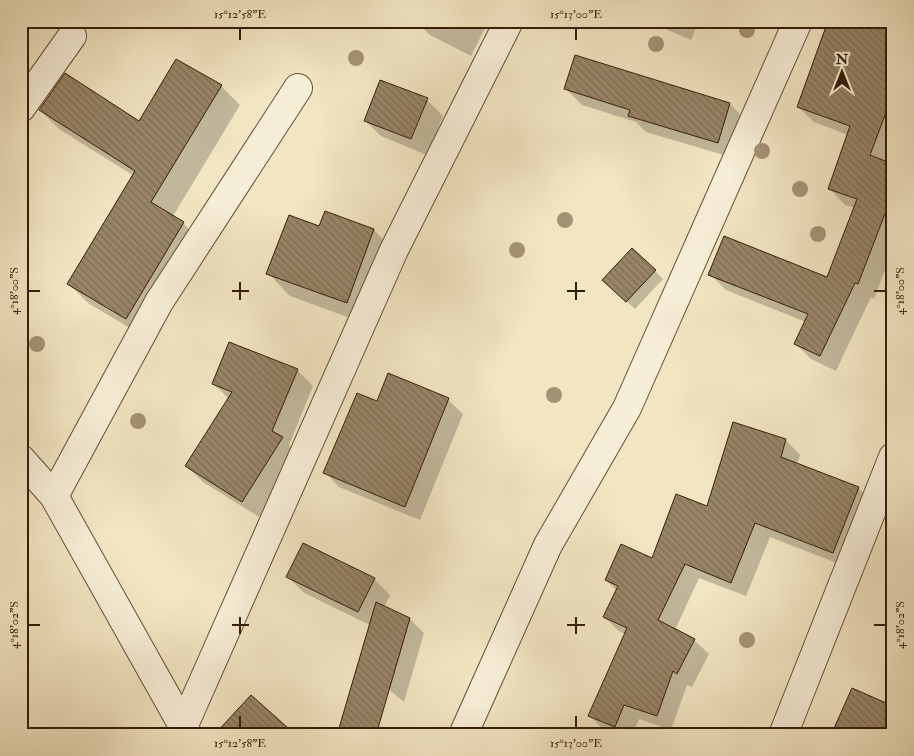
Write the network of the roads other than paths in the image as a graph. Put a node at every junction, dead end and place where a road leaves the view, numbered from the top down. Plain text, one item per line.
1 (509, 21) edge
2 (798, 21) edge
3 (72, 36) dead end
4 (298, 88) dead end
5 (21, 108) edge
6 (893, 457) edge
7 (21, 459) edge
8 (54, 496) junction
9 (186, 730) edge
10 (463, 735) edge
11 (783, 735) edge

1 - 9 street
2 - 10 street
3 - 5 street
4 - 8 street
6 - 11 street
7 - 8 street
8 - 9 street

